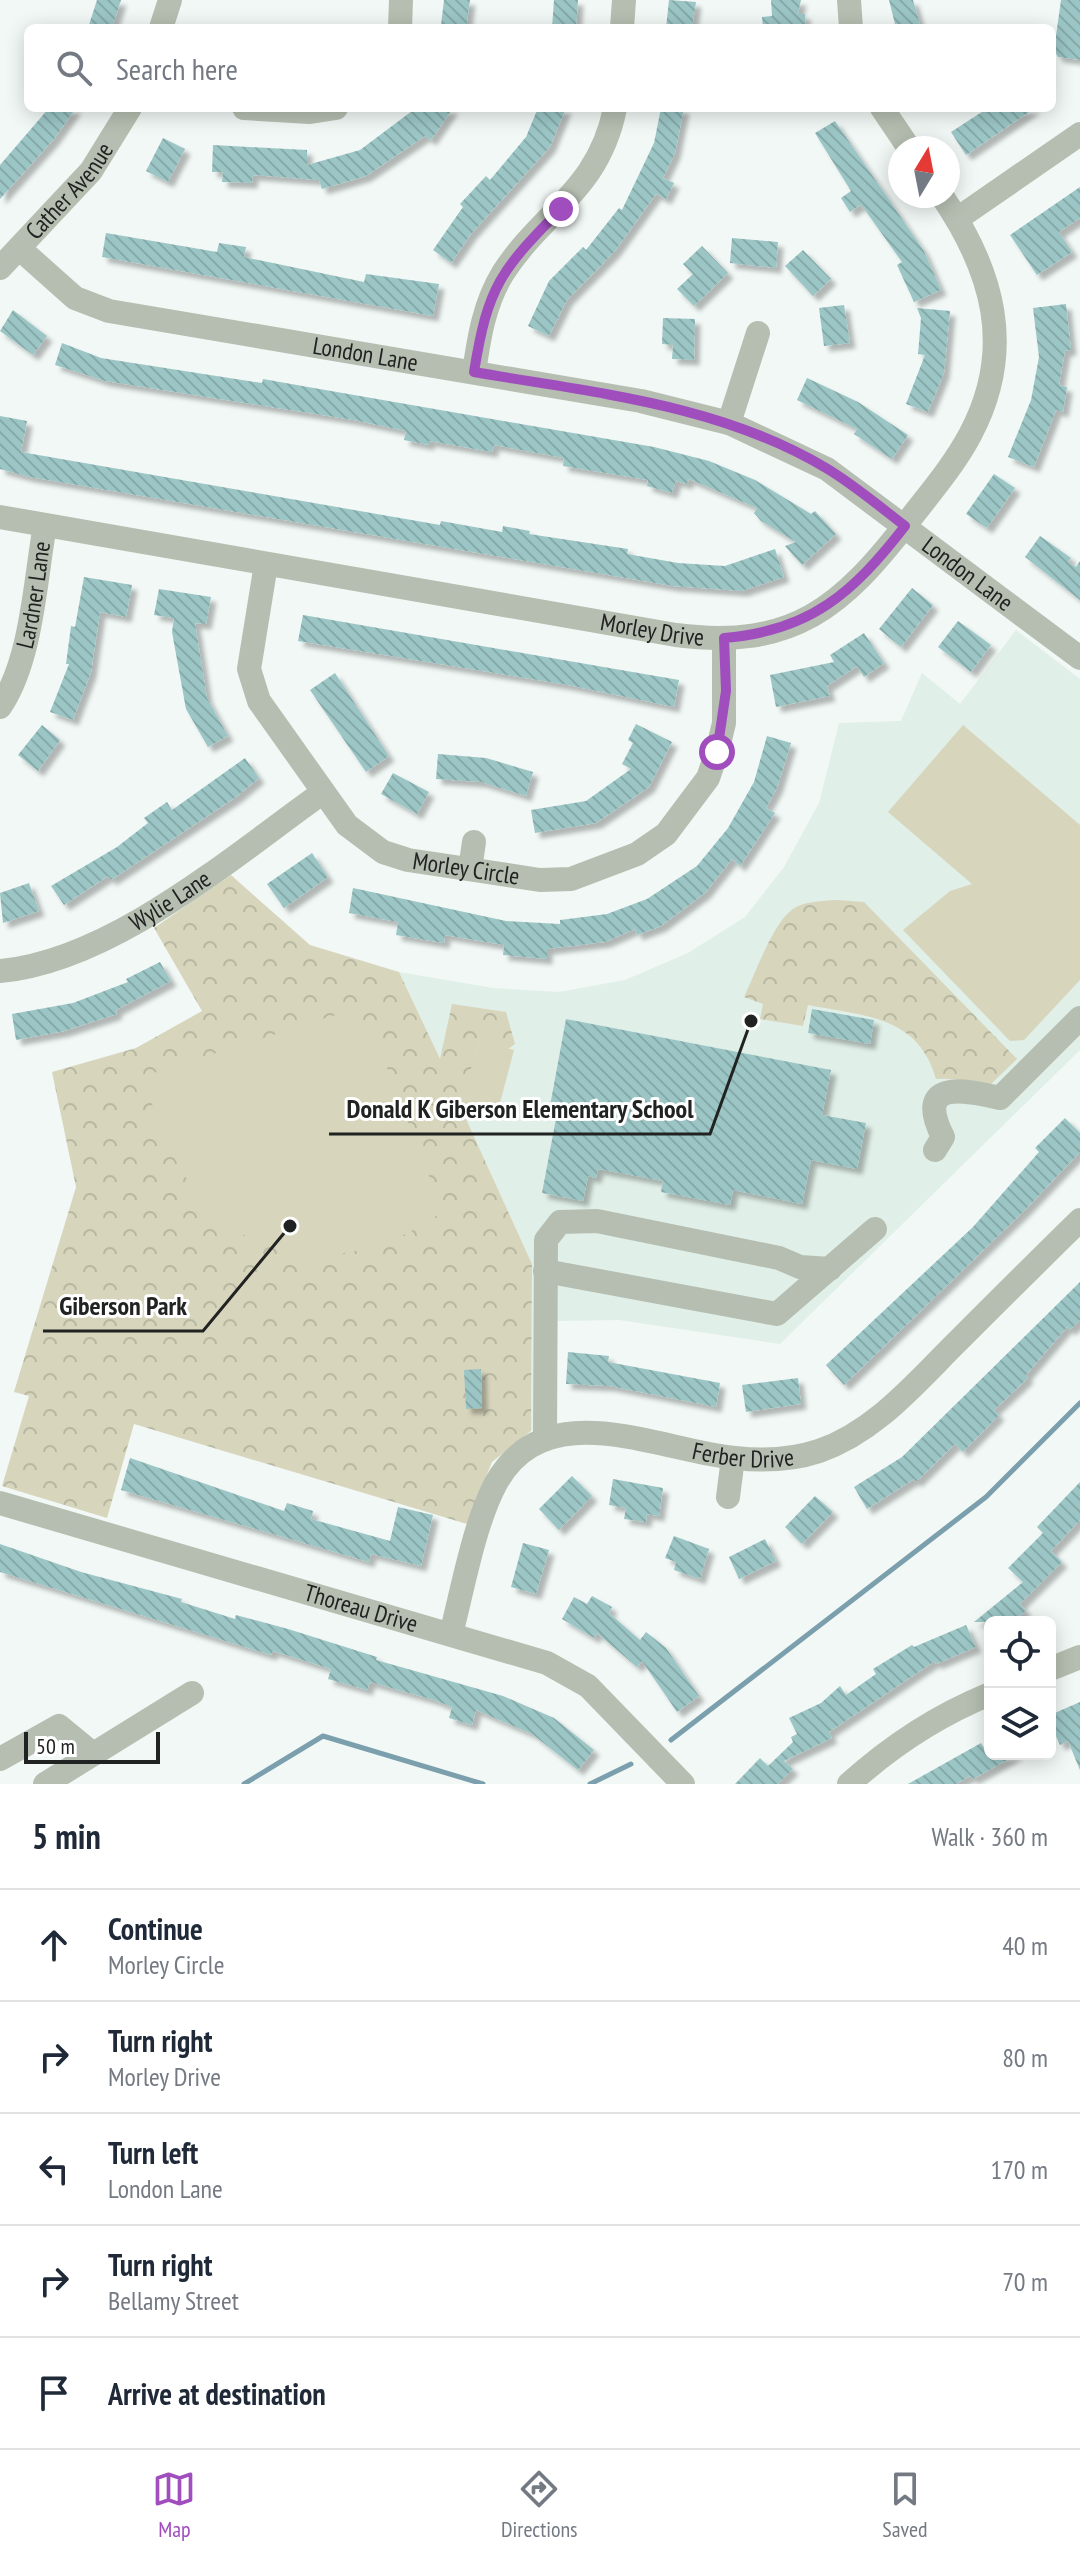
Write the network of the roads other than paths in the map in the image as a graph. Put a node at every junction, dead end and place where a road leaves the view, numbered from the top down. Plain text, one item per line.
1 (170, 0) edge
2 (401, 0) edge
3 (624, 0) edge
4 (849, 0) edge
5 (162, 24) edge
6 (400, 24) edge
7 (622, 24) edge
8 (851, 24) edge
9 (128, 112) edge
10 (614, 112) edge
11 (885, 112) edge
12 (1080, 134) edge
13 (901, 136) edge
14 (950, 208) edge
15 (957, 219) junction
16 (20, 249) junction
17 (0, 268) edge
18 (758, 333) dead end
19 (474, 372) junction
20 (729, 423) junction
21 (0, 517) edge
22 (45, 525) junction
23 (905, 526) junction
24 (266, 564) junction
25 (724, 638) junction
26 (1080, 658) edge
27 (0, 707) edge
28 (322, 793) junction
29 (474, 842) dead end
30 (470, 869) junction
31 (0, 971) edge
32 (1080, 1018) edge
33 (935, 1150) dead end
34 (1080, 1220) edge
35 (875, 1229) dead end
36 (830, 1269) junction
37 (545, 1271) junction
38 (545, 1438) junction
39 (733, 1458) junction
40 (728, 1497) dead end
41 (0, 1503) edge
42 (451, 1634) junction
43 (1080, 1657) edge
44 (1056, 1667) edge
45 (192, 1693) dead end
46 (984, 1697) edge
47 (93, 1754) junction
48 (0, 1759) edge
49 (45, 1784) edge
50 (683, 1784) edge
51 (849, 1784) edge

1 - 5 street
2 - 6 street
3 - 7 street
4 - 8 street
9 - 16 street, Cather Avenue
10 - 19 street
11 - 13 street
12 - 15 street
14 - 15 street, Morley Drive
15 - 23 street, Morley Drive
16 - 17 street, Cather Avenue
16 - 19 street, London Lane
18 - 20 street
19 - 20 street, London Lane
20 - 23 street, London Lane
21 - 22 street, Morley Drive
22 - 24 street, Morley Drive
22 - 27 street, Lardner Lane
23 - 25 street, Morley Drive
23 - 26 street, London Lane
24 - 25 street, Morley Drive
24 - 28 street, Morley Circle
25 - 30 street, Morley Circle
28 - 30 street, Morley Circle
28 - 31 street, Wylie Lane
29 - 30 street
32 - 33 street
34 - 39 street, Ferber Drive
35 - 36 street
36 - 37 street
36 - 37 street
37 - 38 street
38 - 39 street, Ferber Drive
38 - 42 street, Ferber Drive
39 - 40 street
41 - 42 street, Thoreau Drive
42 - 50 street, Thoreau Drive
43 - 44 street
45 - 47 street
46 - 51 street
47 - 48 street
47 - 49 street

